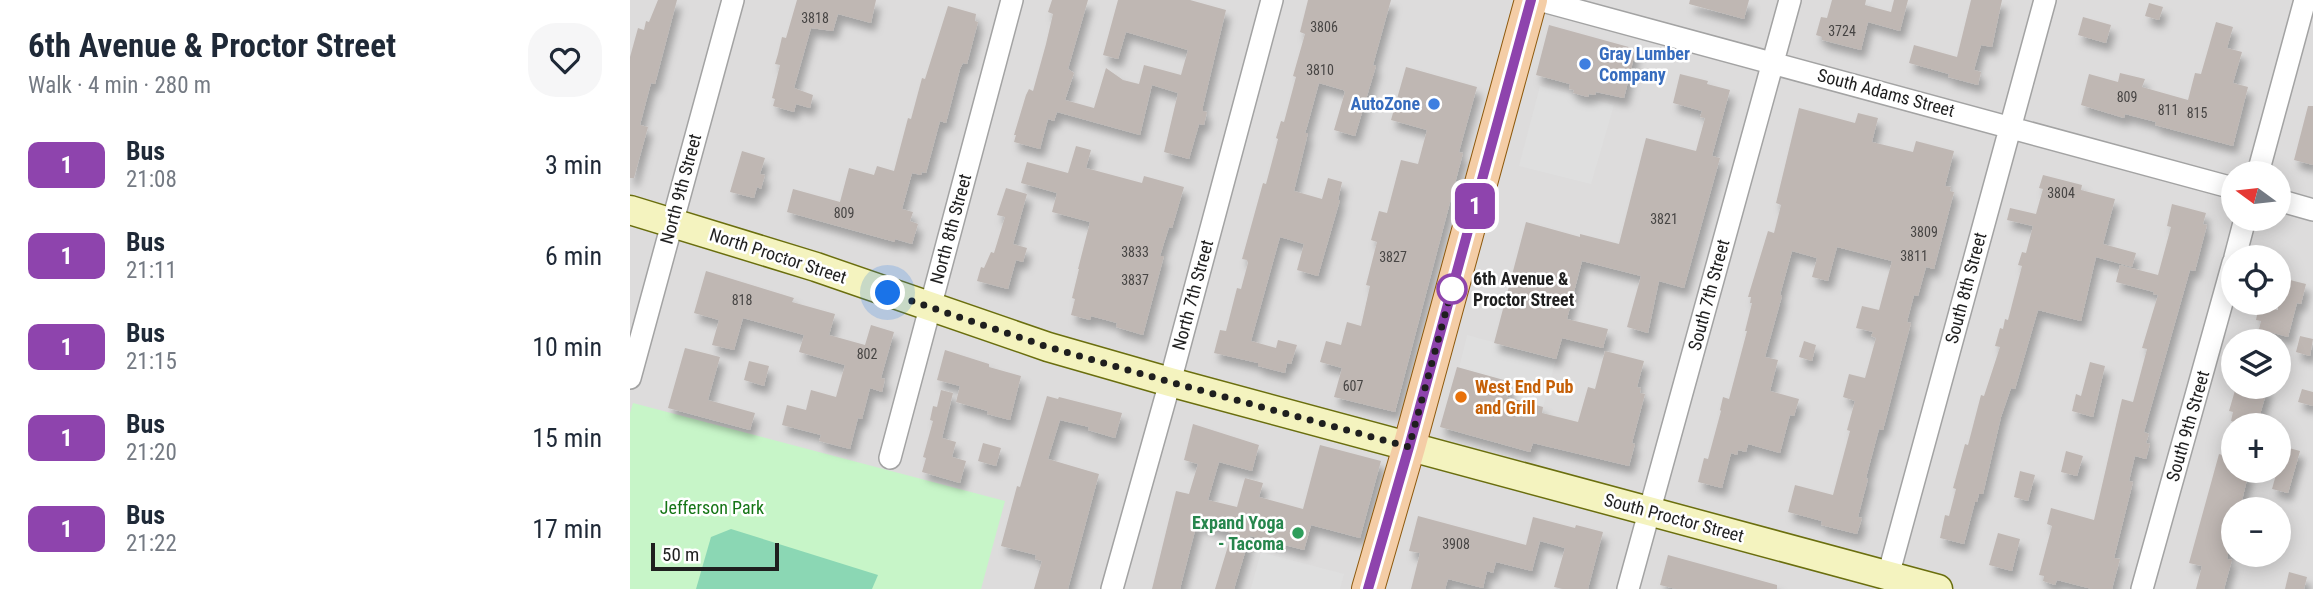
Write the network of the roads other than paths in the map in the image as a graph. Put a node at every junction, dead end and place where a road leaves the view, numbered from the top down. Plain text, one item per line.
1 (733, 0) edge
2 (1012, 0) edge
3 (1272, 0) edge
4 (1531, 0) edge
5 (1539, 0) edge
6 (1790, 0) edge
7 (2045, 0) edge
8 (2305, 0) edge
9 (1773, 62) junction
10 (2010, 126) junction
11 (2261, 161) edge
12 (2221, 185) edge
13 (2291, 204) edge
14 (630, 210) edge
15 (2313, 210) edge
16 (673, 222) junction
17 (2221, 306) edge
18 (931, 307) junction
19 (630, 378) edge
20 (1170, 382) junction
21 (1409, 447) junction
22 (890, 458) dead end
23 (1650, 512) junction
24 (1888, 576) junction
25 (1112, 589) edge
26 (1368, 589) edge
27 (1628, 589) edge
28 (1938, 589) edge
29 (2142, 589) edge

1 - 16 street, North 9th Street
2 - 18 street, North 8th Street
3 - 20 street, North 7th Street
4 - 21 main road
5 - 9 street, South Adams Street
6 - 9 street, South 7th Street
7 - 10 street, South 8th Street
8 - 11 street
9 - 10 street, South Adams Street
9 - 23 street, South 7th Street
10 - 12 street, South Adams Street
10 - 24 street, South 8th Street
13 - 15 street
14 - 16 street, North Proctor Street
16 - 18 street, North Proctor Street
16 - 19 street, North 9th Street
17 - 29 street, South 9th Street
18 - 20 street, North Proctor Street
18 - 22 street, North 8th Street
20 - 21 street, North Proctor Street
20 - 25 street, North 7th Street
21 - 23 street, South Proctor Street
21 - 26 main road
23 - 24 street, South Proctor Street
23 - 27 street, South 7th Street
24 - 28 street, South Proctor Street

